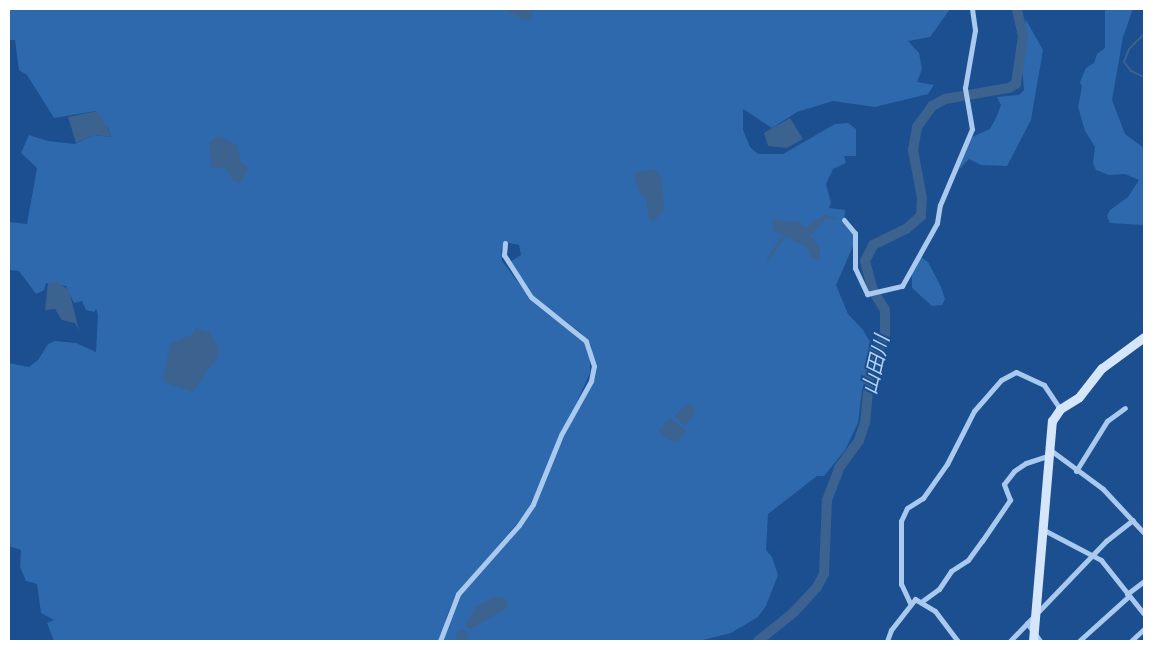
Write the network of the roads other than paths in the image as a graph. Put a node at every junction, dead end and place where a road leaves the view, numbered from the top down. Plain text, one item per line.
1 (972, 9) edge
2 (844, 220) dead end
3 (505, 243) dead end
4 (1144, 337) edge
5 (1126, 408) dead end
6 (1060, 409) junction
7 (1048, 452) junction
8 (1076, 471) junction
9 (1133, 520) junction
10 (1142, 526) edge
11 (1042, 528) junction
12 (1144, 532) edge
13 (1093, 554) junction
14 (1144, 582) edge
15 (1128, 595) junction
16 (921, 602) junction
17 (910, 603) junction
18 (1144, 614) edge
19 (1035, 615) junction
20 (1027, 623) junction
21 (1144, 629) edge
22 (1033, 637) edge
23 (440, 641) edge
24 (887, 641) edge
25 (958, 641) edge
26 (1010, 641) edge
27 (1040, 641) edge
28 (1079, 641) edge
29 (1131, 641) edge

1 - 2 street
3 - 23 street
4 - 6 main road
5 - 8 street
6 - 7 main road
6 - 17 street
7 - 8 street
7 - 11 main road
7 - 16 street
8 - 9 street
9 - 10 street
9 - 13 street
10 - 12 street
11 - 13 street
11 - 19 main road
13 - 15 street
13 - 19 street
14 - 15 street
15 - 18 street
15 - 28 street
16 - 17 street
16 - 25 street
17 - 24 street
19 - 20 street
19 - 22 main road
20 - 22 street
20 - 26 street
21 - 29 street
22 - 27 street

